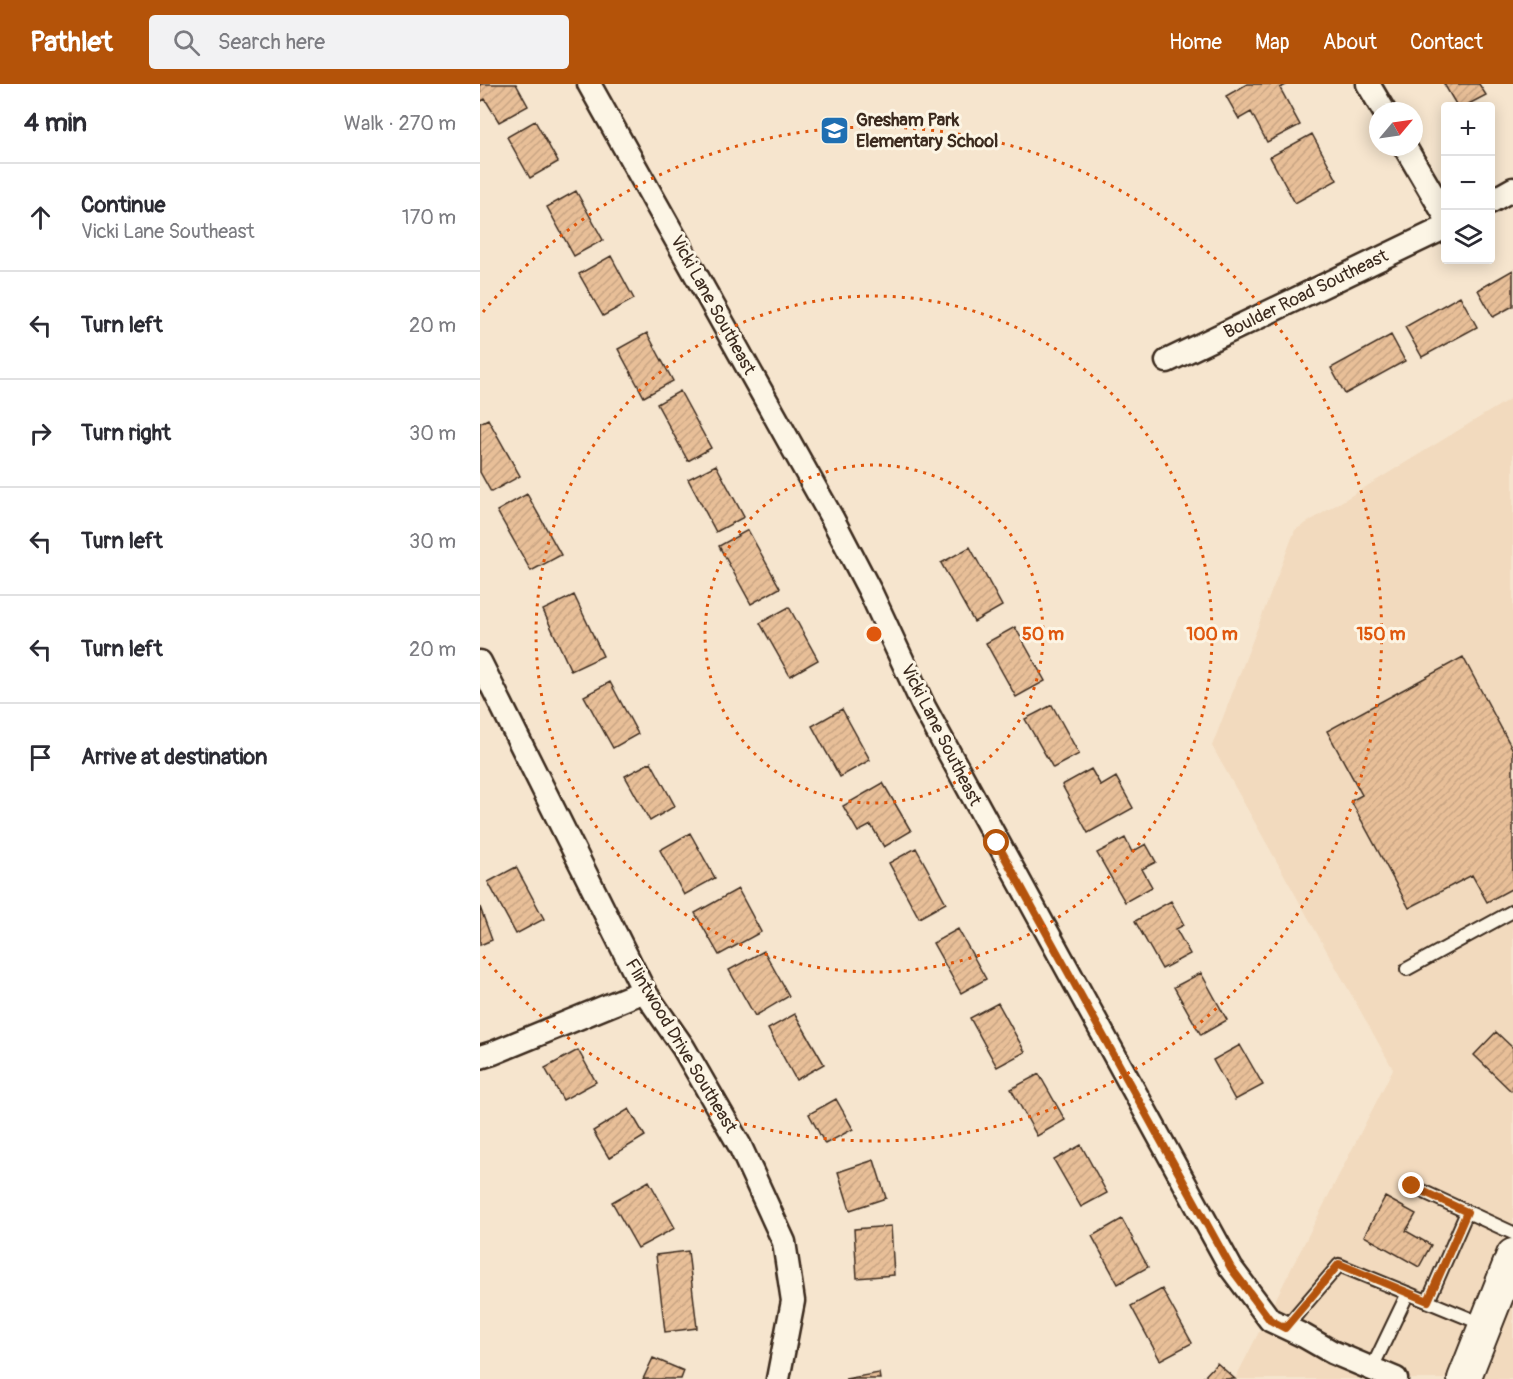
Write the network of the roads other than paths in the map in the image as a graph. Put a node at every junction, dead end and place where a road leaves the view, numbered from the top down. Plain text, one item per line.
1 (589, 84) edge
2 (1368, 84) edge
3 (1379, 102) edge
4 (1410, 156) edge
5 (1513, 189) edge
6 (1495, 200) edge
7 (1442, 210) edge
8 (1441, 229) edge
9 (1167, 361) dead end
10 (480, 662) edge
11 (1513, 910) edge
12 (1407, 969) dead end
13 (644, 991) junction
14 (480, 1057) edge
15 (1412, 1186) dead end
16 (1467, 1212) junction
17 (1513, 1233) edge
18 (1513, 1255) edge
19 (1408, 1293) junction
20 (1428, 1301) junction
21 (1485, 1325) junction
22 (1285, 1328) junction
23 (1372, 1368) junction
24 (778, 1379) edge
25 (1396, 1379) edge
26 (1464, 1379) edge

1 - 22 street, Vicki Lane Southeast
2 - 3 street
4 - 7 street
5 - 6 street
8 - 9 street, Boulder Road Southeast
10 - 13 street, Flintwood Drive Southeast
11 - 12 lane
13 - 14 street
13 - 24 street, Flintwood Drive Southeast
15 - 16 lane
16 - 17 lane
16 - 20 lane
18 - 21 street
19 - 20 lane
19 - 22 lane
19 - 23 lane
20 - 21 lane
21 - 26 street
22 - 23 street, Vicki Lane Southeast
23 - 25 street, Vicki Lane Southeast

